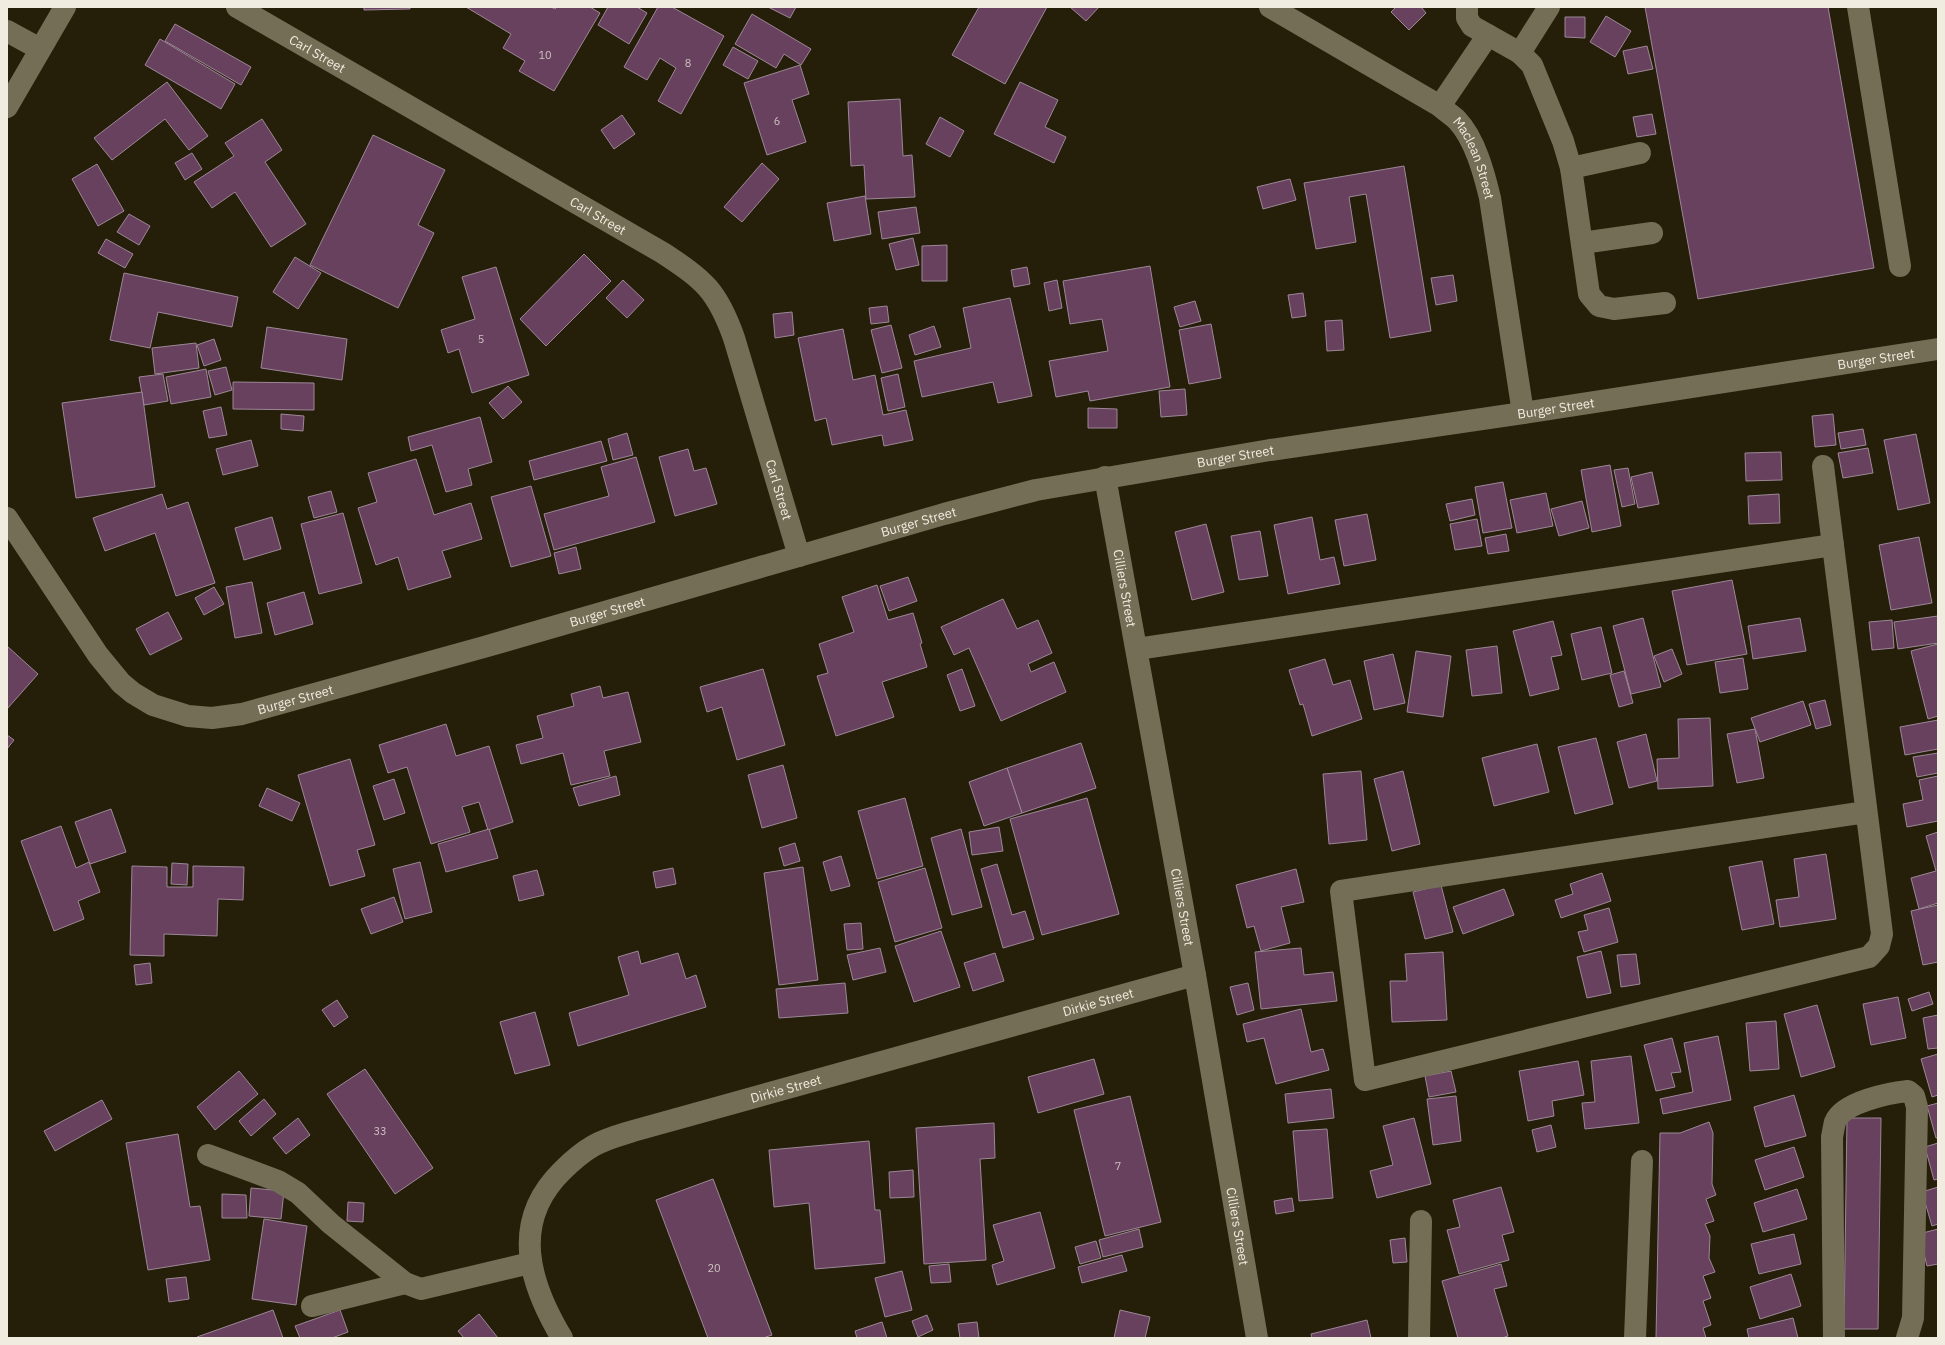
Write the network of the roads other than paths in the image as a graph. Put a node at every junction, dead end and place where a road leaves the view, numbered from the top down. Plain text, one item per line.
1 (65, 7) edge
2 (237, 7) edge
3 (1270, 7) edge
4 (1467, 7) edge
5 (1549, 7) edge
6 (1858, 7) edge
7 (7, 31) edge
8 (1488, 35) junction
9 (40, 49) junction
10 (1520, 52) junction
11 (1440, 106) junction
12 (7, 107) edge
13 (1640, 153) dead end
14 (1571, 168) junction
15 (1652, 233) dead end
16 (1582, 243) junction
17 (1900, 266) dead end
18 (1666, 303) dead end
19 (1938, 349) edge
20 (1523, 413) junction
21 (1823, 466) dead end
22 (1105, 477) junction
23 (7, 518) edge
24 (1833, 545) junction
25 (799, 556) junction
26 (1137, 649) junction
27 (1866, 812) junction
28 (1195, 975) junction
29 (208, 1155) dead end
30 (1642, 1161) dead end
31 (1421, 1221) dead end
32 (530, 1263) junction
33 (405, 1283) junction
34 (312, 1306) dead end
35 (562, 1338) edge
36 (1257, 1338) edge
37 (1419, 1338) edge
38 (1635, 1338) edge
39 (1834, 1338) edge
40 (1907, 1338) edge

1 - 9 street
2 - 25 street, Carl Street
3 - 11 street, Maclean Street
4 - 8 street
5 - 10 street
6 - 17 street
7 - 9 street
8 - 10 street
8 - 11 street
9 - 12 street
10 - 14 street
11 - 20 street, Maclean Street
13 - 14 street
14 - 16 street
15 - 16 street
16 - 18 street
19 - 20 street, Burger Street
20 - 22 street, Burger Street
21 - 24 street
22 - 25 street, Burger Street
22 - 26 street, Cilliers Street
23 - 25 street, Burger Street
24 - 26 street
24 - 27 street
26 - 28 street, Cilliers Street
27 - 27 street
28 - 32 street, Dirkie Street
28 - 36 street, Cilliers Street
29 - 33 street
30 - 38 street
31 - 37 street
32 - 33 street
32 - 35 street, Dirkie Street
33 - 34 street
39 - 40 street

